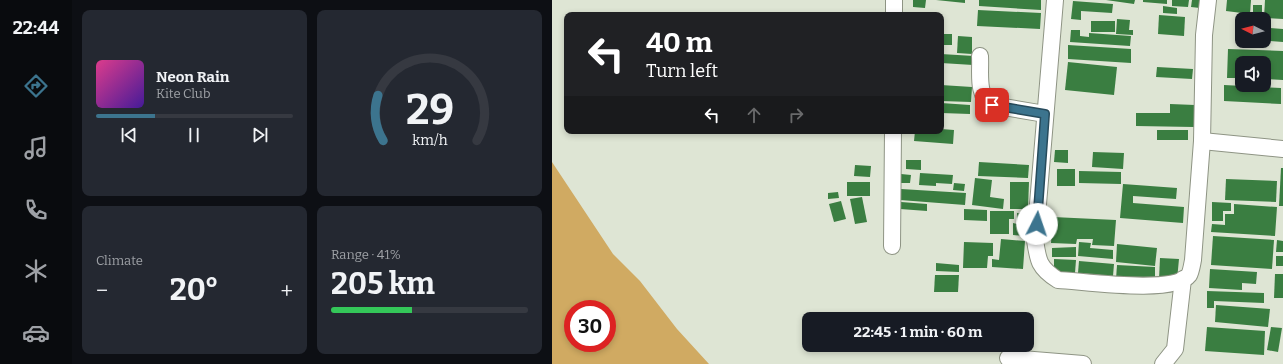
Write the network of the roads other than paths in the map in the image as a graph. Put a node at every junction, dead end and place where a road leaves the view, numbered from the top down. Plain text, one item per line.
1 (894, 0) edge
2 (1055, 0) edge
3 (1208, 0) edge
4 (894, 12) edge
5 (980, 56) dead end
6 (1045, 114) junction
7 (893, 134) edge
8 (1202, 140) junction
9 (1283, 149) edge
10 (892, 246) dead end
11 (1183, 279) junction
12 (1008, 358) dead end
13 (1083, 364) edge
14 (1163, 364) edge

1 - 4 street
2 - 6 street
3 - 8 street
5 - 6 street
6 - 11 street
7 - 10 street
8 - 9 street
8 - 11 street
11 - 14 street
12 - 13 street

